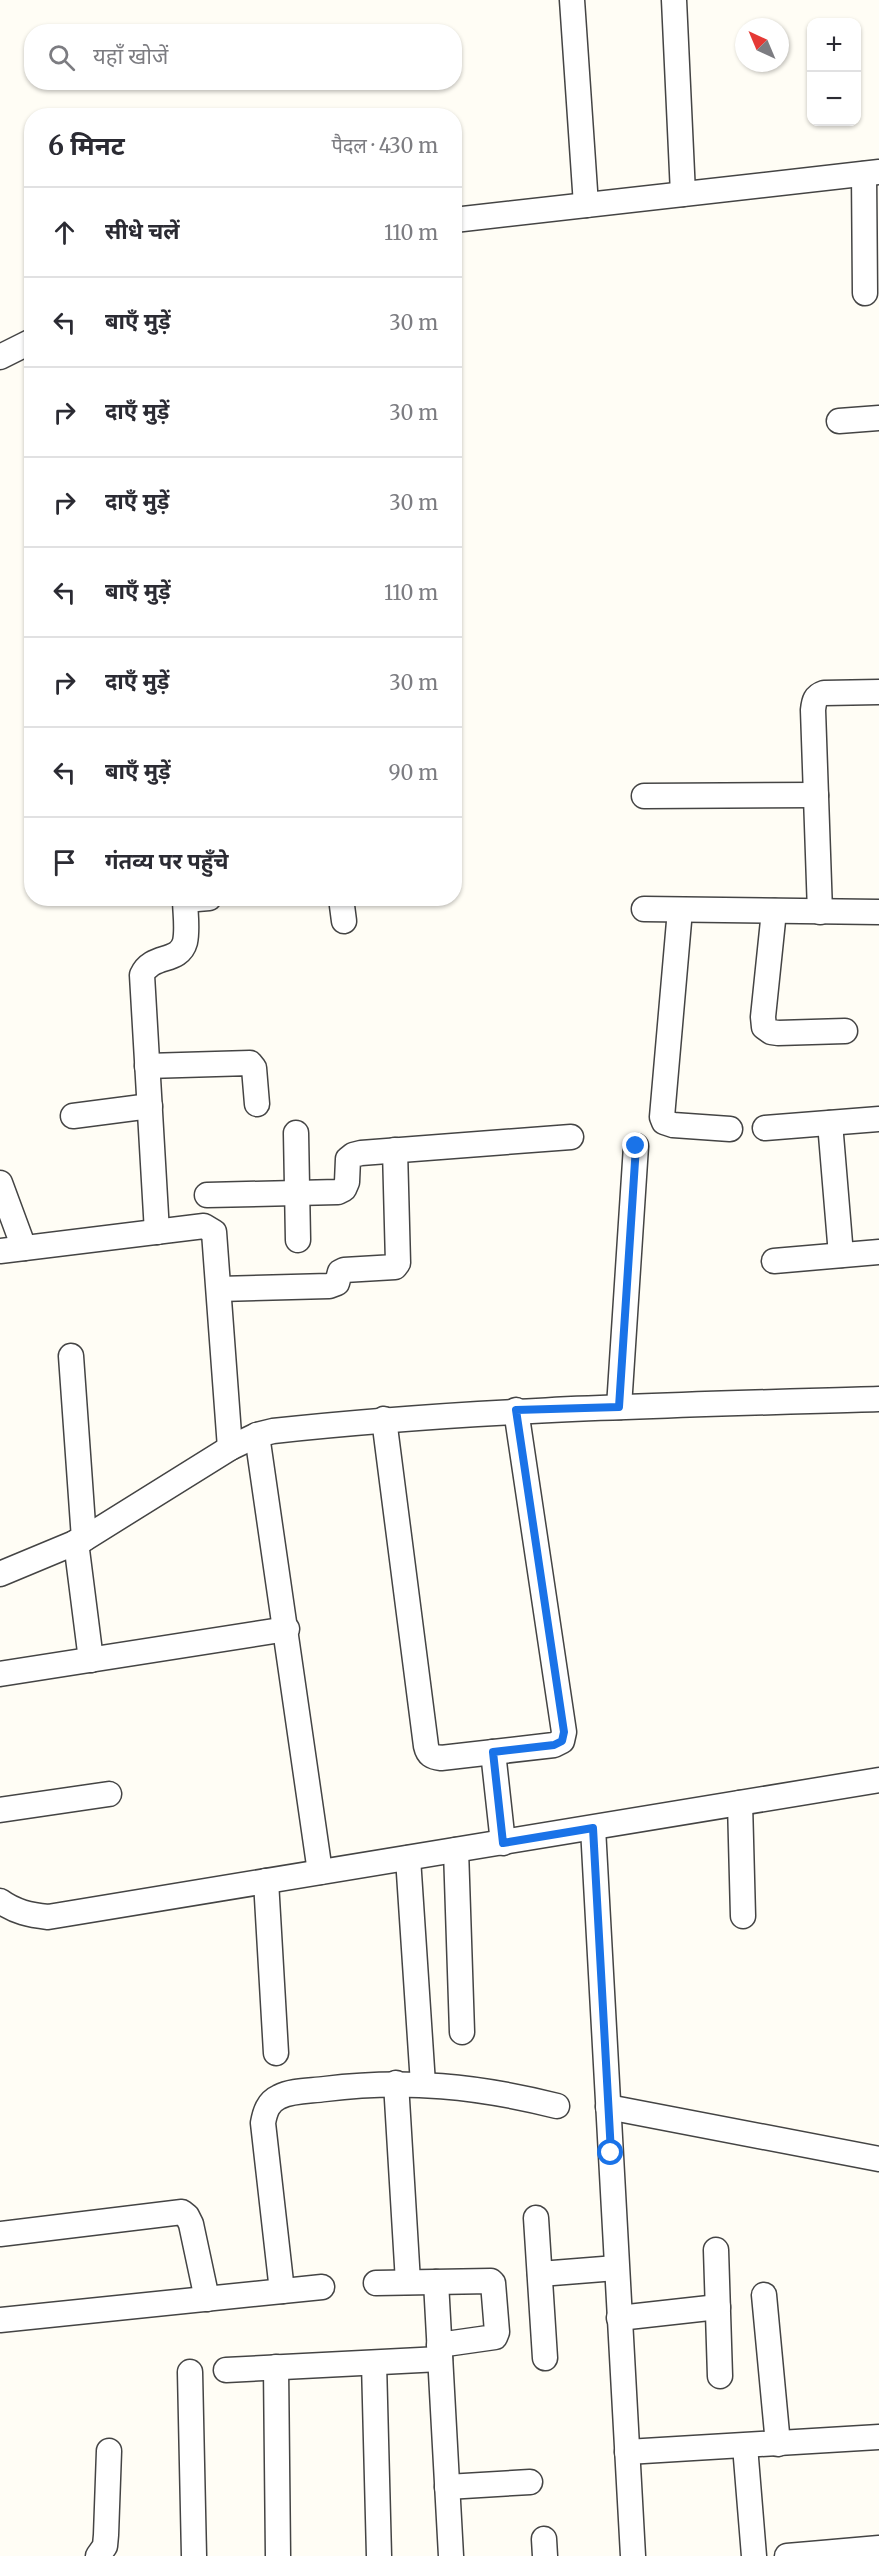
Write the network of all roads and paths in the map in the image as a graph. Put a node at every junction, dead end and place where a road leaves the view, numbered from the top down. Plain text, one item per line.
1 (572, 0) edge
2 (674, 0) edge
3 (872, 173) edge
4 (683, 194) junction
5 (586, 205) junction
6 (462, 219) edge
7 (865, 293) dead end
8 (24, 345) edge
9 (0, 357) edge
10 (879, 418) edge
11 (839, 421) dead end
12 (879, 692) edge
13 (816, 795) junction
14 (644, 796) dead end
15 (185, 906) edge
16 (644, 909) dead end
17 (680, 910) junction
18 (774, 911) junction
19 (820, 912) junction
20 (879, 912) edge
21 (845, 1031) dead end
22 (147, 1066) junction
23 (257, 1104) dead end
24 (150, 1106) junction
25 (73, 1116) dead end
26 (879, 1119) edge
27 (830, 1123) junction
28 (730, 1128) dead end
29 (765, 1128) dead end
30 (296, 1132) dead end
31 (571, 1137) dead end
32 (636, 1146) dead end
33 (395, 1150) junction
34 (0, 1184) edge
35 (297, 1192) junction
36 (207, 1195) dead end
37 (157, 1232) junction
38 (298, 1240) dead end
39 (24, 1248) junction
40 (0, 1251) edge
41 (879, 1252) edge
42 (841, 1255) junction
43 (774, 1261) dead end
44 (219, 1289) junction
45 (70, 1356) dead end
46 (879, 1399) edge
47 (619, 1407) junction
48 (516, 1410) junction
49 (384, 1419) junction
50 (257, 1435) junction
51 (230, 1448) junction
52 (80, 1540) junction
53 (0, 1567) edge
54 (0, 1574) edge
55 (287, 1629) junction
56 (92, 1660) junction
57 (0, 1674) edge
58 (493, 1752) junction
59 (879, 1780) edge
60 (109, 1794) dead end
61 (740, 1803) junction
62 (0, 1810) edge
63 (593, 1828) junction
64 (503, 1843) junction
65 (456, 1850) junction
66 (408, 1858) junction
67 (320, 1872) junction
68 (266, 1881) junction
69 (0, 1901) edge
70 (31, 1916) junction
71 (743, 1916) dead end
72 (0, 1925) edge
73 (462, 2032) dead end
74 (276, 2053) dead end
75 (396, 2083) junction
76 (423, 2084) junction
77 (558, 2106) dead end
78 (609, 2107) junction
79 (879, 2159) edge
80 (536, 2218) dead end
81 (0, 2234) edge
82 (716, 2250) dead end
83 (616, 2268) junction
84 (540, 2274) junction
85 (408, 2282) junction
86 (436, 2282) junction
87 (376, 2283) dead end
88 (322, 2287) dead end
89 (282, 2291) junction
90 (764, 2295) dead end
91 (207, 2299) junction
92 (718, 2307) junction
93 (619, 2318) junction
94 (0, 2320) edge
95 (440, 2352) junction
96 (545, 2358) dead end
97 (374, 2363) junction
98 (276, 2367) junction
99 (226, 2370) dead end
100 (190, 2372) dead end
101 (720, 2376) dead end
102 (879, 2437) edge
103 (778, 2444) junction
104 (745, 2446) junction
105 (109, 2451) dead end
106 (627, 2452) junction
107 (530, 2482) dead end
108 (447, 2487) junction
109 (879, 2548) edge
110 (98, 2556) edge
111 (194, 2556) edge
112 (278, 2556) edge
113 (379, 2556) edge
114 (451, 2556) edge
115 (633, 2556) edge
116 (754, 2556) edge
117 (787, 2556) edge

1 - 5 street
2 - 4 street
3 - 4 street
3 - 7 street
4 - 5 street
5 - 6 street
8 - 9 street
10 - 11 street
12 - 13 street
13 - 14 street
13 - 19 street
15 - 22 street
16 - 17 street
17 - 18 street
17 - 28 street
18 - 19 street
18 - 21 street
19 - 20 street
22 - 23 street
22 - 24 street
24 - 25 street
24 - 37 street
26 - 27 street
27 - 29 street
27 - 42 street
30 - 35 street
31 - 33 street
32 - 47 street
33 - 35 street
33 - 44 street
34 - 39 street
35 - 36 street
35 - 38 street
37 - 39 street
37 - 44 street
39 - 40 street
41 - 42 street
42 - 43 street
44 - 51 street
45 - 52 street
46 - 47 street
47 - 48 street
48 - 49 street
48 - 58 street
49 - 50 street
49 - 58 street
50 - 51 street
50 - 55 street
51 - 52 street
52 - 54 street
52 - 56 street
53 - 54 street
55 - 56 street
55 - 67 street
56 - 57 street
58 - 64 street
59 - 61 street
60 - 62 street
61 - 63 street
61 - 71 street
63 - 64 street
63 - 78 street
64 - 65 street
65 - 66 street
65 - 73 street
66 - 67 street
66 - 76 street
67 - 68 street
68 - 70 street
68 - 74 street
69 - 70 street
70 - 72 street
75 - 76 street
75 - 85 street
75 - 89 street
76 - 77 street
78 - 79 street
78 - 83 street
80 - 84 street
81 - 91 street
82 - 92 street
83 - 84 street
83 - 93 street
84 - 96 street
85 - 86 street
85 - 87 street
86 - 95 street
86 - 95 street
88 - 89 street
89 - 91 street
90 - 103 street
91 - 94 street
92 - 93 street
92 - 101 street
93 - 106 street
95 - 97 street
95 - 108 street
97 - 98 street
97 - 113 street
98 - 99 street
98 - 112 street
100 - 111 street
102 - 103 street
103 - 104 street
104 - 106 street
104 - 116 street
105 - 110 street
106 - 115 street
107 - 108 street
108 - 114 street
109 - 117 street

